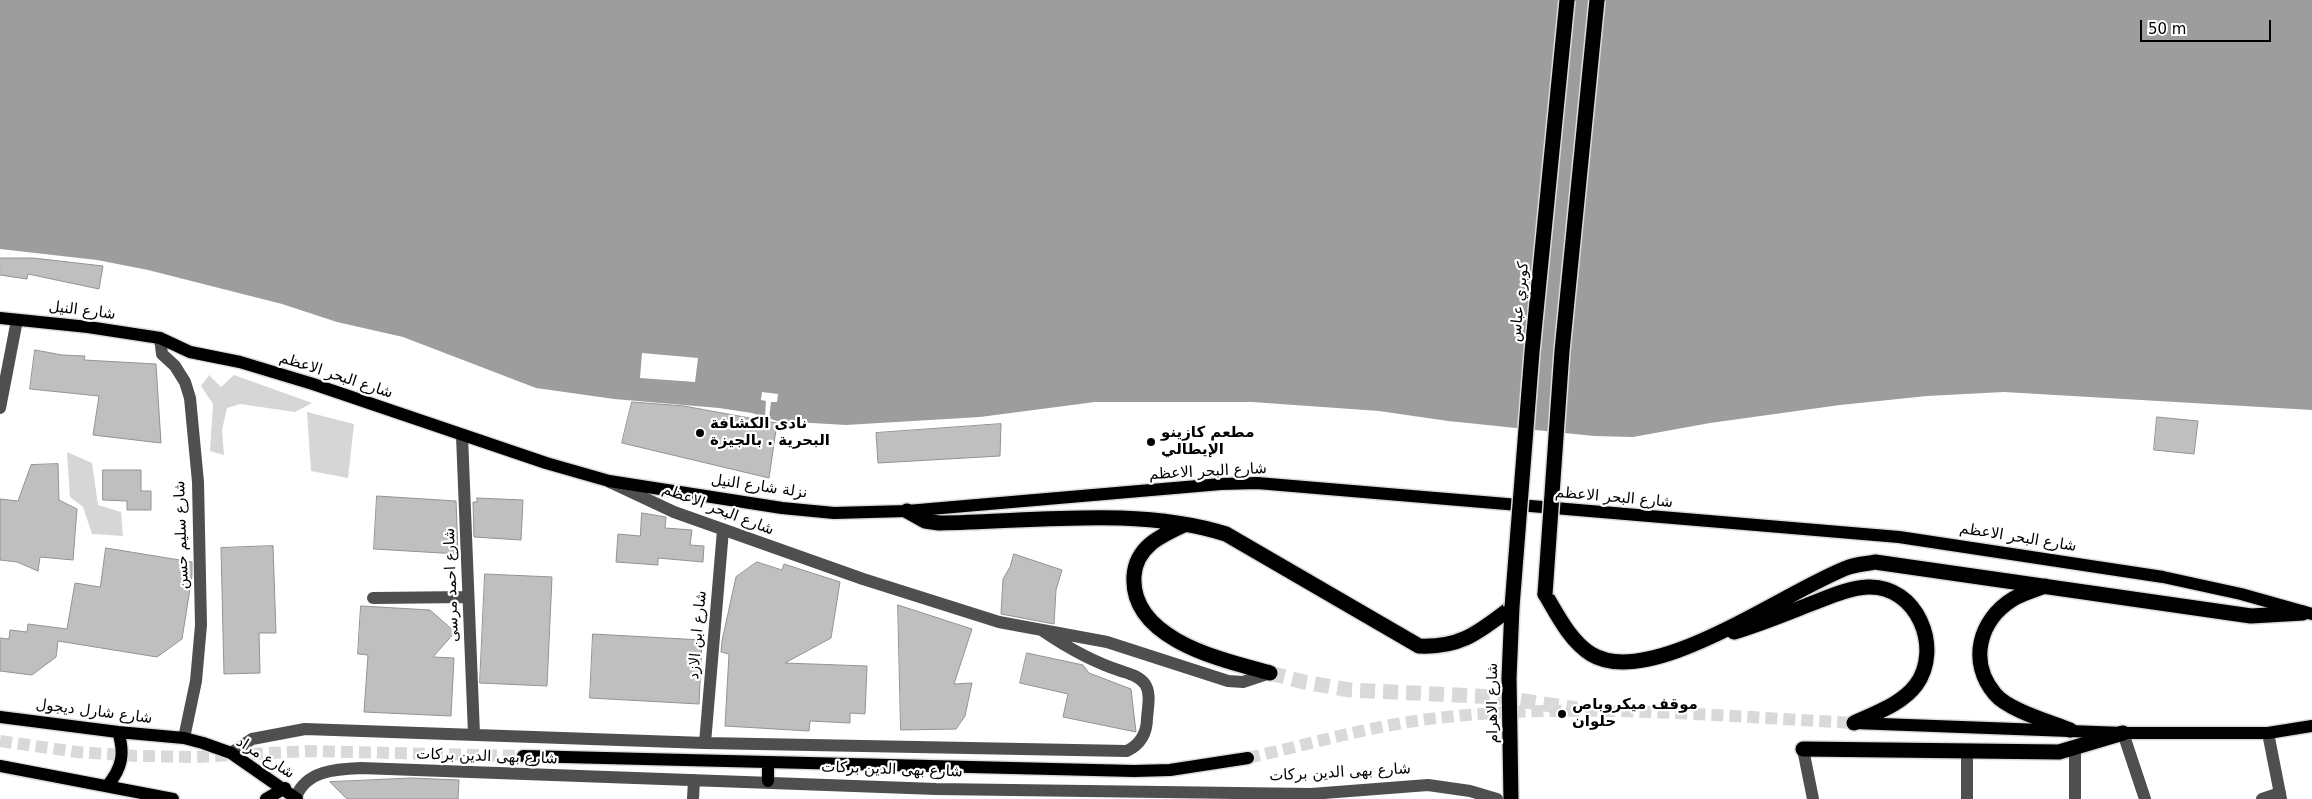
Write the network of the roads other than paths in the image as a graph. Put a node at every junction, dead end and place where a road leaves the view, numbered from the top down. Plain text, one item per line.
1 (1567, 0) edge
2 (1597, 0) edge
3 (0, 318) edge
4 (17, 320) junction
5 (160, 338) junction
6 (0, 408) edge
7 (462, 436) junction
8 (608, 481) junction
9 (907, 511) junction
10 (1186, 525) junction
11 (723, 530) junction
12 (2047, 586) junction
13 (468, 597) junction
14 (373, 598) dead end
15 (1512, 607) junction
16 (2308, 614) edge
17 (1043, 631) junction
18 (1714, 637) junction
19 (1270, 673) joint
20 (0, 716) edge
21 (1854, 723) joint
22 (2312, 726) edge
23 (2070, 730) junction
24 (118, 732) junction
25 (2123, 733) junction
26 (2268, 733) junction
27 (474, 734) junction
28 (184, 738) junction
29 (705, 743) junction
30 (1803, 749) joint
31 (2075, 749) junction
32 (1967, 751) junction
33 (231, 753) junction
34 (523, 756) tunnel mouth
35 (1248, 758) tunnel mouth
36 (768, 762) junction
37 (0, 766) edge
38 (694, 780) junction
39 (768, 782) junction
40 (108, 785) junction
41 (285, 788) junction
42 (936, 794) edge
43 (1164, 796) edge
44 (1311, 796) edge
45 (2281, 796) edge
46 (296, 798) edge
47 (173, 799) edge
48 (266, 799) edge
49 (694, 799) edge
50 (1497, 799) edge
51 (1511, 799) edge
52 (1813, 799) edge
53 (1967, 799) edge
54 (2075, 799) edge
55 (2144, 799) edge
56 (2262, 799) edge

1 - 15 highway, كوبري عباس, bridge
2 - 18 highway, bridge
3 - 4 main road, شارع النيل
4 - 5 main road, شارع النيل
4 - 6 street
5 - 7 main road, شارع البحر الاعظم
5 - 28 street, شارع سليم حسن
7 - 8 main road, شارع البحر الاعظم
7 - 13 street, شارع احمد مرسى
8 - 9 main road, نزلة شارع النيل
8 - 11 street, شارع البحر الاعظم
9 - 10 highway
9 - 16 main road, شارع البحر الاعظم
10 - 15 highway
10 - 19 highway
11 - 17 street, شارع البحر الاعظم
11 - 29 street, شارع ابن الازد
12 - 16 highway
12 - 18 highway
12 - 23 highway
13 - 14 street
13 - 27 street, شارع احمد مرسى
15 - 51 highway, شارع الاهرام
17 - 19 street, شارع البحر الاعظم
17 - 29 street
18 - 21 highway
20 - 24 main road, شارع شارل ديجول
21 - 23 main road
22 - 26 main road
23 - 25 main road
24 - 28 main road, شارع شارل ديجول
24 - 40 main road
25 - 26 main road
25 - 31 highway
25 - 55 street
26 - 45 street
27 - 29 street
27 - 33 street
28 - 33 main road, شارع مراد
30 - 32 highway
30 - 52 street
31 - 32 highway
31 - 54 street
32 - 53 street
33 - 41 main road, شارع مراد
34 - 36 main road, شارع بهى الدين بركات
35 - 36 main road, شارع بهى الدين بركات
36 - 39 main road
37 - 40 main road
38 - 39 street, شارع بهى الدين بركات
38 - 46 street, شارع بهى الدين بركات
38 - 49 street
39 - 42 street, شارع بهى الدين بركات
40 - 47 main road
41 - 46 main road, شارع مراد
41 - 48 main road
42 - 43 street, شارع بهى الدين بركات
43 - 44 street, شارع بهى الدين بركات
44 - 50 street, شارع بهى الدين بركات
45 - 56 street

